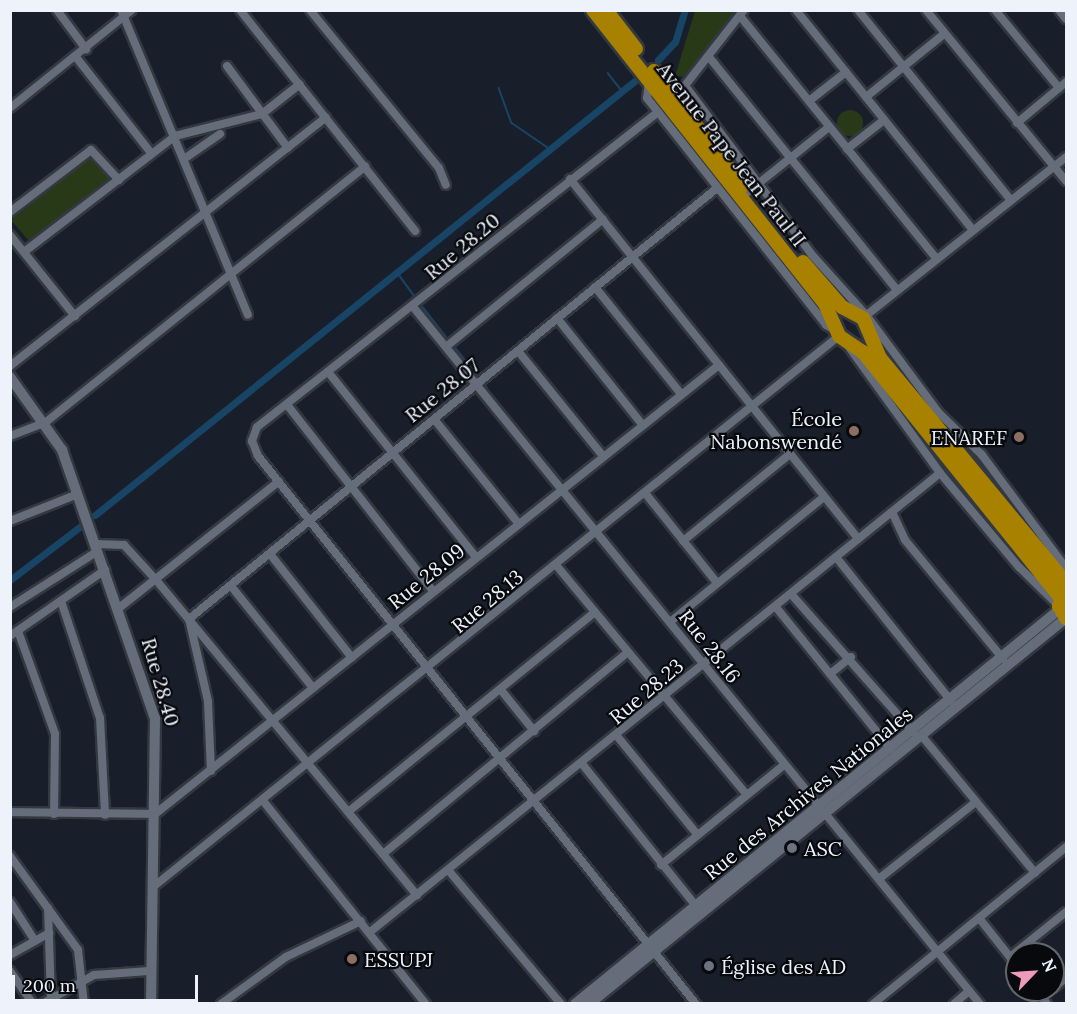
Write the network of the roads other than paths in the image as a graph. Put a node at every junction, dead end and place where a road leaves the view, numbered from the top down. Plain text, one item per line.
1 (132, 10) edge
2 (240, 10) edge
3 (310, 10) edge
4 (593, 10) edge
5 (606, 10) edge
6 (796, 10) edge
7 (858, 10) edge
8 (926, 10) edge
9 (995, 10) edge
10 (1059, 10) edge
11 (58, 11) edge
12 (742, 13) edge
13 (122, 14) edge
14 (1066, 19) edge
15 (944, 34) junction
16 (86, 49) junction
17 (76, 57) junction
18 (709, 57) junction
19 (228, 66) dead end
20 (903, 67) junction
21 (846, 72) junction
22 (649, 78) junction
23 (1066, 82) edge
24 (300, 84) junction
25 (686, 87) junction
26 (1059, 88) junction
27 (866, 97) junction
28 (676, 98) junction
29 (809, 101) junction
30 (10, 108) edge
31 (658, 112) junction
32 (262, 114) junction
33 (326, 117) junction
34 (884, 120) junction
35 (1017, 123) junction
36 (829, 127) junction
37 (220, 134) dead end
38 (175, 136) junction
39 (288, 148) junction
40 (847, 149) junction
41 (151, 153) junction
42 (790, 157) junction
43 (1066, 157) edge
44 (184, 159) junction
45 (365, 166) junction
46 (1054, 167) junction
47 (570, 178) junction
48 (119, 180) junction
49 (1066, 181) edge
50 (446, 185) dead end
51 (717, 188) junction
52 (753, 188) junction
53 (1011, 200) junction
54 (10, 212) edge
55 (207, 212) junction
56 (603, 219) junction
57 (973, 230) junction
58 (415, 231) dead end
59 (10, 235) edge
60 (24, 252) junction
61 (634, 256) junction
62 (936, 258) junction
63 (231, 272) junction
64 (595, 287) junction
65 (897, 290) junction
66 (414, 308) junction
67 (248, 315) dead end
68 (75, 316) junction
69 (557, 318) junction
70 (861, 319) junction
71 (842, 335) junction
72 (447, 346) junction
73 (518, 351) junction
74 (719, 365) junction
75 (10, 366) edge
76 (329, 374) junction
77 (10, 377) edge
78 (478, 382) junction
79 (681, 394) junction
80 (288, 406) junction
81 (753, 407) junction
82 (434, 419) junction
83 (46, 422) junction
84 (642, 424) junction
85 (10, 436) edge
86 (392, 452) junction
87 (790, 454) junction
88 (603, 456) junction
89 (940, 472) junction
90 (279, 481) junction
91 (351, 486) junction
92 (564, 489) junction
93 (78, 494) junction
94 (645, 494) junction
95 (824, 497) junction
96 (892, 512) junction
97 (309, 520) junction
98 (10, 521) edge
99 (519, 524) junction
100 (599, 532) junction
101 (858, 539) junction
102 (683, 541) junction
103 (97, 548) junction
104 (270, 554) junction
105 (476, 557) junction
106 (836, 557) junction
107 (556, 565) junction
108 (1066, 568) edge
109 (105, 570) junction
110 (157, 580) junction
111 (717, 583) junction
112 (1066, 583) edge
113 (231, 586) junction
114 (434, 591) junction
115 (791, 594) junction
116 (61, 600) junction
117 (775, 606) junction
118 (10, 607) edge
119 (1063, 607) edge
120 (119, 608) junction
121 (594, 613) junction
122 (189, 619) junction
123 (669, 622) junction
124 (392, 625) junction
125 (18, 631) junction
126 (10, 636) edge
127 (627, 653) junction
128 (851, 657) junction
129 (352, 658) junction
130 (1003, 659) junction
131 (703, 664) junction
132 (429, 670) junction
133 (830, 674) junction
134 (313, 688) junction
135 (501, 690) junction
136 (665, 696) junction
137 (951, 701) junction
138 (468, 717) junction
139 (273, 721) junction
140 (534, 731) junction
141 (917, 734) junction
142 (617, 736) junction
143 (891, 749) junction
144 (502, 758) junction
145 (310, 765) junction
146 (583, 765) junction
147 (784, 765) junction
148 (211, 771) junction
149 (746, 794) junction
150 (536, 800) junction
151 (264, 802) junction
152 (976, 802) junction
153 (821, 811) junction
154 (10, 812) edge
155 (348, 812) junction
156 (54, 814) junction
157 (155, 814) junction
158 (105, 815) junction
159 (697, 834) junction
160 (1066, 847) edge
161 (383, 854) junction
162 (10, 856) edge
163 (661, 865) junction
164 (14, 868) edge
165 (449, 871) junction
166 (1035, 873) junction
167 (880, 878) junction
168 (153, 886) junction
169 (417, 895) junction
170 (10, 902) edge
171 (696, 906) junction
172 (48, 908) junction
173 (1066, 912) edge
174 (978, 918) junction
175 (361, 921) junction
176 (370, 932) junction
177 (49, 933) junction
178 (35, 941) junction
179 (1029, 942) edge
180 (651, 948) junction
181 (938, 951) junction
182 (1005, 951) edge
183 (10, 955) edge
184 (10, 971) edge
185 (149, 971) junction
186 (86, 978) junction
187 (969, 991) junction
188 (51, 999) junction
189 (33, 1004) edge
190 (42, 1004) edge
191 (84, 1004) edge
192 (151, 1004) edge
193 (221, 1004) edge
194 (426, 1004) edge
195 (561, 1004) edge
196 (575, 1004) edge
197 (589, 1004) edge
198 (696, 1004) edge
199 (873, 1004) edge
200 (954, 1004) edge
201 (980, 1004) edge

1 - 13 street
2 - 24 street
3 - 50 street
4 - 22 highway, Avenue Pape Jean Paul II
5 - 28 highway, Avenue Pape Jean Paul II
6 - 21 street
7 - 20 street
8 - 15 street
9 - 26 street
10 - 14 street
11 - 16 street
12 - 18 street
12 - 29 street
13 - 16 street
13 - 38 street
15 - 20 street
15 - 35 street
16 - 17 street
17 - 30 street
17 - 41 street
18 - 25 street
18 - 42 street
19 - 32 street
20 - 27 street
20 - 53 street
21 - 27 street
21 - 29 street
22 - 31 street
22 - 71 highway, Avenue Pape Jean Paul II
23 - 26 street
24 - 32 street
24 - 33 street
25 - 28 street
25 - 52 street
26 - 35 street
27 - 34 street
28 - 52 highway, Avenue Pape Jean Paul II
29 - 36 street
31 - 47 street, Rue 28.20
31 - 51 street
32 - 38 street
32 - 39 street
33 - 39 street
33 - 45 street
34 - 40 street
34 - 57 street
35 - 46 street
36 - 40 street
36 - 42 street
37 - 44 street
38 - 41 street
38 - 44 street
39 - 55 street
40 - 62 street
41 - 48 street
42 - 52 street
42 - 65 street
43 - 46 street
44 - 55 street
45 - 58 street
45 - 63 street
46 - 49 street
46 - 53 street
47 - 56 street
47 - 66 street, Rue 28.20
48 - 54 street
48 - 60 street
51 - 61 street, Rue 28.07
51 - 71 street
52 - 70 highway, Avenue Pape Jean Paul II
53 - 57 street
55 - 63 street
55 - 68 street
56 - 61 street
56 - 72 street
57 - 62 street
59 - 60 street
60 - 68 street
61 - 64 street, Rue 28.07
61 - 74 street
62 - 65 street
63 - 67 street
63 - 83 street
64 - 69 street, Rue 28.07
64 - 79 street
65 - 70 street
66 - 72 street, Rue 28.16
66 - 76 street, Rue 28.20
68 - 75 street
69 - 73 street, Rue 28.07
69 - 84 street
70 - 71 highway
70 - 71 highway
70 - 108 street
70 - 112 highway, Avenue Pape Jean Paul II
71 - 81 street, Rue 28.13
71 - 89 street
71 - 119 highway, Avenue Pape Jean Paul II
72 - 78 street, Rue 28.16
73 - 78 street, Rue 28.07
73 - 88 street
74 - 79 street, Rue 28.09
74 - 81 street
76 - 80 street, Rue 28.20
76 - 86 street
77 - 83 street, Rue 28.40
78 - 82 street, Rue 28.07
78 - 92 street, Rue 28.16
79 - 84 street, Rue 28.09
80 - 90 street, Rue 28.20
80 - 91 street
81 - 87 street
81 - 94 street, Rue 28.13
82 - 86 street, Rue 28.07
82 - 99 street
83 - 85 street
83 - 93 street, Rue 28.40
84 - 88 street, Rue 28.09
86 - 91 street, Rue 28.07
86 - 105 street
87 - 95 street
87 - 102 street
88 - 92 street, Rue 28.09
89 - 96 street, Rue 28.23
89 - 119 street
90 - 97 street
90 - 110 street
91 - 97 street, Rue 28.07
91 - 114 street
92 - 99 street, Rue 28.09
92 - 100 street, Rue 28.16
93 - 98 street
93 - 103 street, Rue 28.40
94 - 100 street, Rue 28.13
94 - 102 street
95 - 101 street
95 - 111 street
96 - 101 street, Rue 28.23
96 - 130 street
97 - 104 street, Rue 28.07
97 - 124 street
99 - 105 street, Rue 28.09
100 - 107 street, Rue 28.13
100 - 123 street, Rue 28.16
101 - 106 street, Rue 28.23
102 - 111 street
103 - 109 street, Rue 28.40
103 - 110 street
103 - 118 street
104 - 113 street, Rue 28.07
104 - 129 street
105 - 114 street, Rue 28.09
106 - 115 street, Rue 28.23
106 - 137 street
107 - 121 street
107 - 132 street, Rue 28.13
109 - 116 street
109 - 120 street, Rue 28.40
110 - 120 street
110 - 122 street
111 - 123 street
113 - 122 street, Rue 28.07
113 - 134 street
114 - 124 street, Rue 28.09
115 - 117 street, Rue 28.23
115 - 128 street
116 - 125 street
116 - 158 street
117 - 131 street, Rue 28.23
117 - 133 street
119 - 130 street, Rue des Archives Nationales
119 - 141 street, Rue des Archives Nationales
120 - 157 street, Rue 28.40
121 - 127 street
121 - 135 street
122 - 139 street
122 - 148 street
123 - 131 street, Rue 28.16
124 - 129 street, Rue 28.09
124 - 132 street
125 - 126 street
125 - 156 street
127 - 136 street
127 - 140 street
128 - 133 street
128 - 141 street
129 - 134 street, Rue 28.09
130 - 137 street, Rue des Archives Nationales
131 - 136 street, Rue 28.23
131 - 147 street, Rue 28.16
132 - 138 street
132 - 145 street, Rue 28.13
133 - 143 street
134 - 139 street, Rue 28.09
135 - 138 street
135 - 140 street
136 - 142 street, Rue 28.23
136 - 149 street
137 - 141 street, Rue des Archives Nationales
138 - 144 street
138 - 155 street
139 - 145 street
139 - 148 street, Rue 28.09
140 - 144 street
141 - 143 street, Rue des Archives Nationales
141 - 152 street
141 - 153 street, Rue des Archives Nationales
142 - 146 street, Rue 28.23
142 - 159 street
143 - 153 street, Rue des Archives Nationales
144 - 150 street
144 - 161 street
145 - 151 street, Rue 28.13
145 - 155 street
146 - 150 street, Rue 28.23
146 - 163 street
147 - 149 street
147 - 153 street, Rue 28.16
148 - 157 street, Rue 28.09
149 - 159 street
150 - 165 street, Rue 28.23
150 - 180 street
151 - 168 street, Rue 28.13
151 - 175 street
152 - 166 street
152 - 167 street
153 - 167 street, Rue 28.16
153 - 171 street, Rue des Archives Nationales
153 - 180 street, Rue des Archives Nationales
154 - 156 street
155 - 161 street
156 - 158 street
157 - 158 street
157 - 168 street, Rue 28.40
159 - 163 street
160 - 166 street
161 - 169 street
162 - 164 street
163 - 171 street
164 - 172 street
165 - 169 street, Rue 28.23
165 - 195 street
166 - 174 street
167 - 181 street, Rue 28.16
168 - 185 street, Rue 28.40
169 - 176 street, Rue 28.23
170 - 178 street
171 - 180 street, Rue des Archives Nationales
172 - 177 street
172 - 186 street
173 - 179 street
174 - 181 street
174 - 182 street
175 - 176 street
175 - 193 street
176 - 194 street
177 - 178 street
177 - 188 street
178 - 183 street
180 - 196 street, Rue des Archives Nationales
180 - 197 street, Rue des Archives Nationales
180 - 198 street
181 - 187 street, Rue 28.16
181 - 199 street
184 - 189 street
185 - 186 street
185 - 192 street, Rue 28.40
186 - 188 street
186 - 191 street
187 - 200 street
187 - 201 street, Rue 28.16
188 - 190 street

